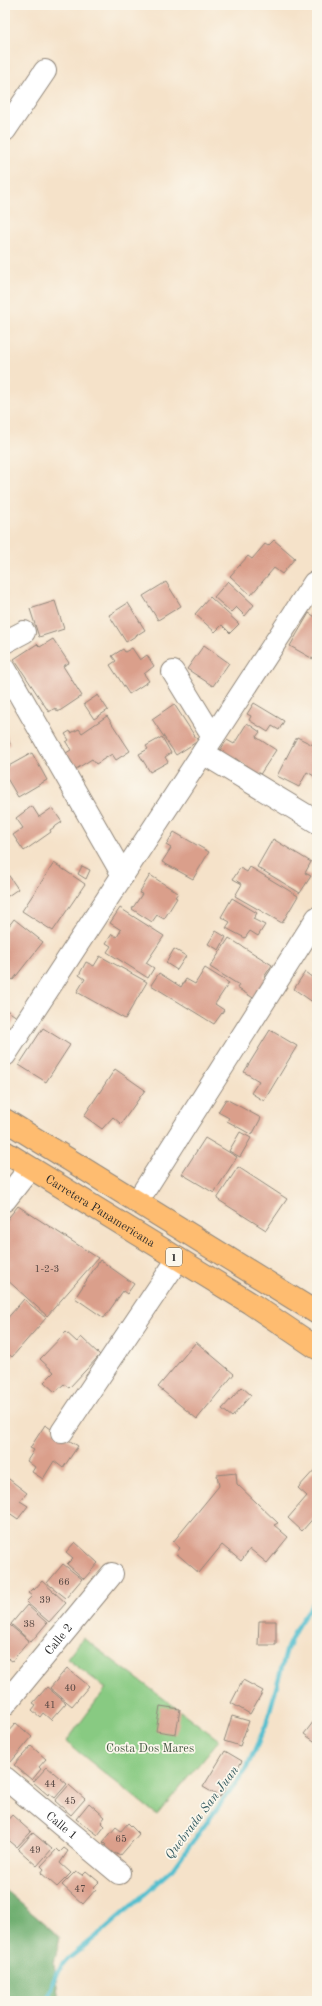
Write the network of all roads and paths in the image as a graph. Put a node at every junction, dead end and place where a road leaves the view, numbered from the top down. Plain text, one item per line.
1 (45, 71) dead end
2 (5, 130) edge
3 (316, 582) edge
4 (5, 669) edge
5 (173, 672) dead end
6 (208, 745) junction
7 (317, 822) edge
8 (123, 875) junction
9 (314, 931) edge
10 (5, 1055) edge
11 (5, 1120) edge
12 (5, 1152) edge
13 (30, 1168) junction
14 (49, 1179) junction
15 (5, 1200) edge
16 (137, 1202) junction
17 (178, 1259) junction
18 (250, 1303) junction
19 (317, 1313) edge
20 (317, 1348) edge
21 (62, 1432) dead end
22 (112, 1574) dead end
23 (5, 1704) edge
24 (5, 1778) edge
25 (119, 1873) dead end

1 - 2 street
3 - 6 street
4 - 8 street
5 - 6 street
6 - 7 street
6 - 8 street
8 - 10 street
9 - 16 street
11 - 16 highway, 1
12 - 13 highway, Carretera Panamericana / 1
13 - 14 highway, Carretera Panamericana / 1
13 - 15 street
14 - 16 highway
14 - 17 highway, Carretera Panamericana / 1
16 - 18 highway
16 - 19 highway, 1
17 - 18 highway, Carretera Panamericana / 1
17 - 21 street
18 - 20 highway, Carretera Panamericana / 1
22 - 23 street, Calle 2
24 - 25 street, Calle 1

